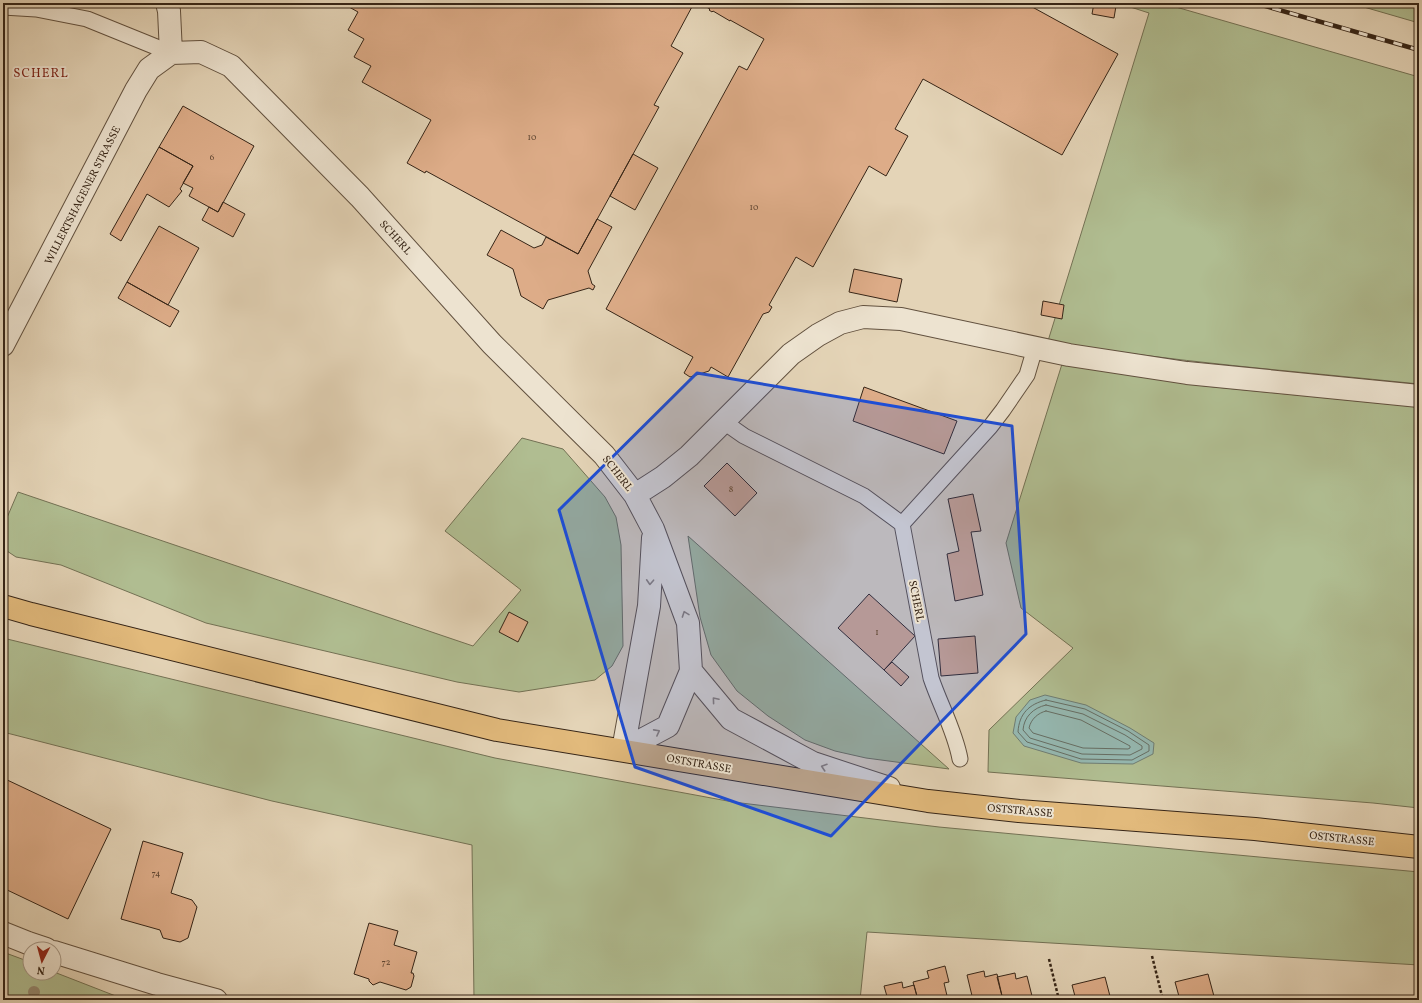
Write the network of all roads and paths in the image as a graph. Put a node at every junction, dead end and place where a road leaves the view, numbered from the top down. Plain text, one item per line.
1 (167, 3) edge
2 (3, 7) edge
3 (171, 53) junction
4 (3, 345) edge
5 (1035, 348) junction
6 (1419, 396) edge
7 (724, 422) junction
8 (635, 495) junction
9 (902, 524) junction
10 (653, 529) junction
11 (3, 606) edge
12 (691, 671) junction
13 (623, 750) junction
14 (960, 759) dead end
15 (928, 800) junction
16 (1419, 847) edge
17 (3, 933) edge
18 (23, 941) edge
19 (62, 955) edge
20 (1152, 956) dead end
21 (1049, 959) dead end
22 (155, 992) edge
23 (216, 1000) edge
24 (1059, 1000) edge
25 (1163, 1000) edge

1 - 3 street
2 - 3 lane
3 - 4 street, WILLERTSHAGENER STRASSE
3 - 8 street, SCHERL
5 - 6 street, SCHERL
5 - 7 street, SCHERL
5 - 9 lane
7 - 8 street, SCHERL
7 - 9 lane
8 - 10 street, SCHERL
9 - 14 lane, SCHERL
12 -> 10 street, SCHERL
10 -> 13 street
11 - 13 main road, OSTSTRASSE
13 -> 12 street, SCHERL
15 -> 12 street
13 - 15 main road, OSTSTRASSE
15 - 16 main road, OSTSTRASSE
17 - 18 street
19 - 22 street
20 - 25 path
21 - 24 path
22 - 23 street

